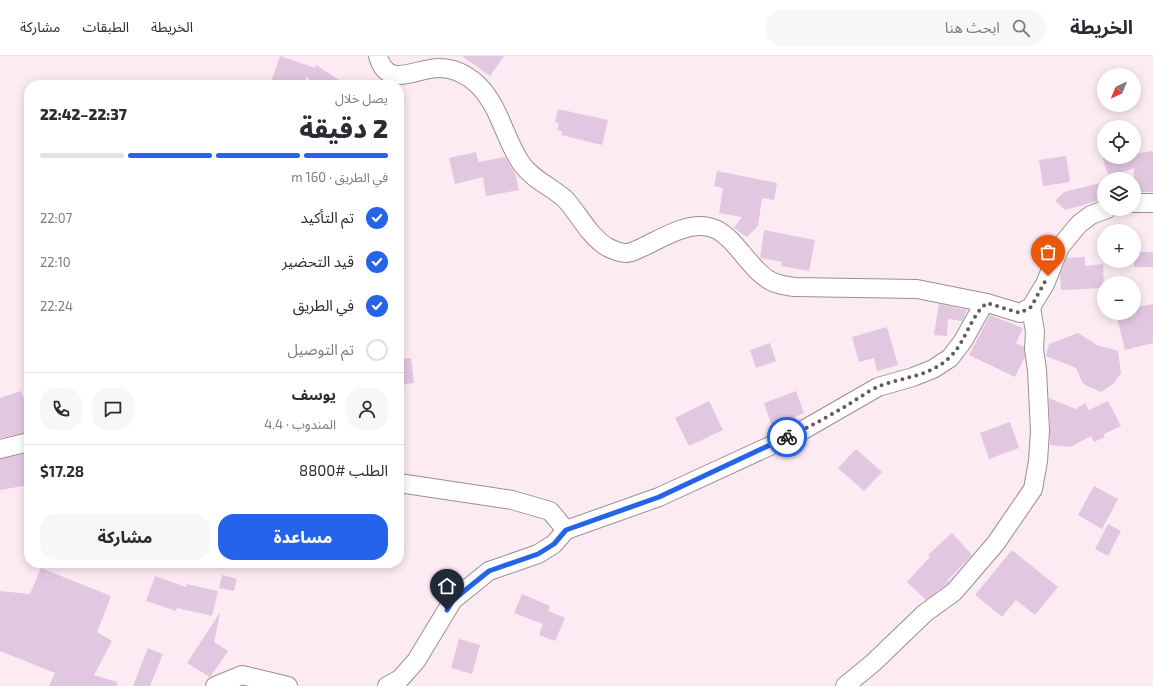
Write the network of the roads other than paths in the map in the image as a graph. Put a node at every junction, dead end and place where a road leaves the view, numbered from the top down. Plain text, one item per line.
1 (378, 56) edge
2 (1141, 203) edge
3 (1153, 203) edge
4 (1097, 213) edge
5 (987, 303) junction
6 (1031, 307) junction
7 (24, 443) edge
8 (0, 449) edge
9 (404, 484) edge
10 (566, 530) junction
11 (215, 686) edge
12 (288, 686) edge
13 (387, 686) edge
14 (845, 686) edge

1 - 5 street
2 - 3 street
4 - 6 street
5 - 6 street
5 - 10 street
6 - 14 street
7 - 8 street
9 - 10 street
10 - 13 street
11 - 12 street

